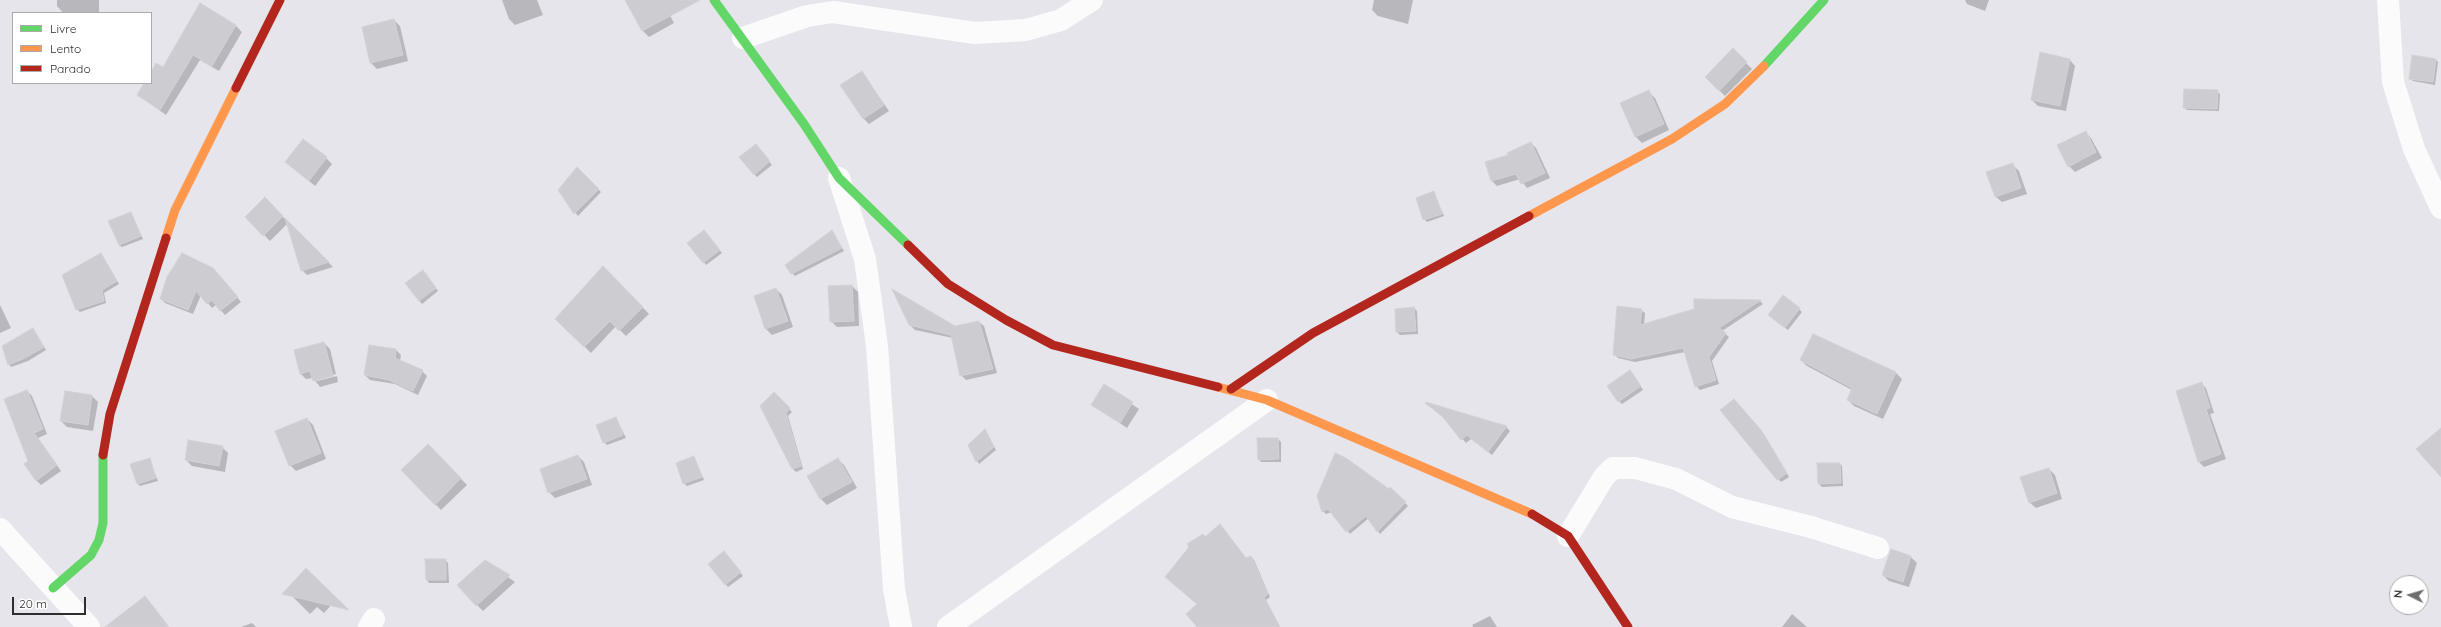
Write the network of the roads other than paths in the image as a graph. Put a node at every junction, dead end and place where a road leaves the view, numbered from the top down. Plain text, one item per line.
1 (280, 0) edge
2 (714, 0) edge
3 (1092, 0) edge
4 (1824, 0) edge
5 (2388, 0) edge
6 (743, 38) junction
7 (839, 178) junction
8 (2441, 208) edge
9 (1231, 389) junction
10 (1267, 400) junction
11 (0, 529) edge
12 (1568, 536) junction
13 (1878, 548) dead end
14 (53, 588) junction
15 (89, 627) edge
16 (901, 627) edge
17 (948, 627) edge
18 (1628, 627) edge

1 - 14 street
2 - 6 street
3 - 6 street
4 - 9 street
5 - 8 street
6 - 7 street
7 - 9 street
7 - 16 street
9 - 10 street
10 - 12 street
10 - 17 street
11 - 14 street
12 - 13 street
12 - 18 street
14 - 15 street

